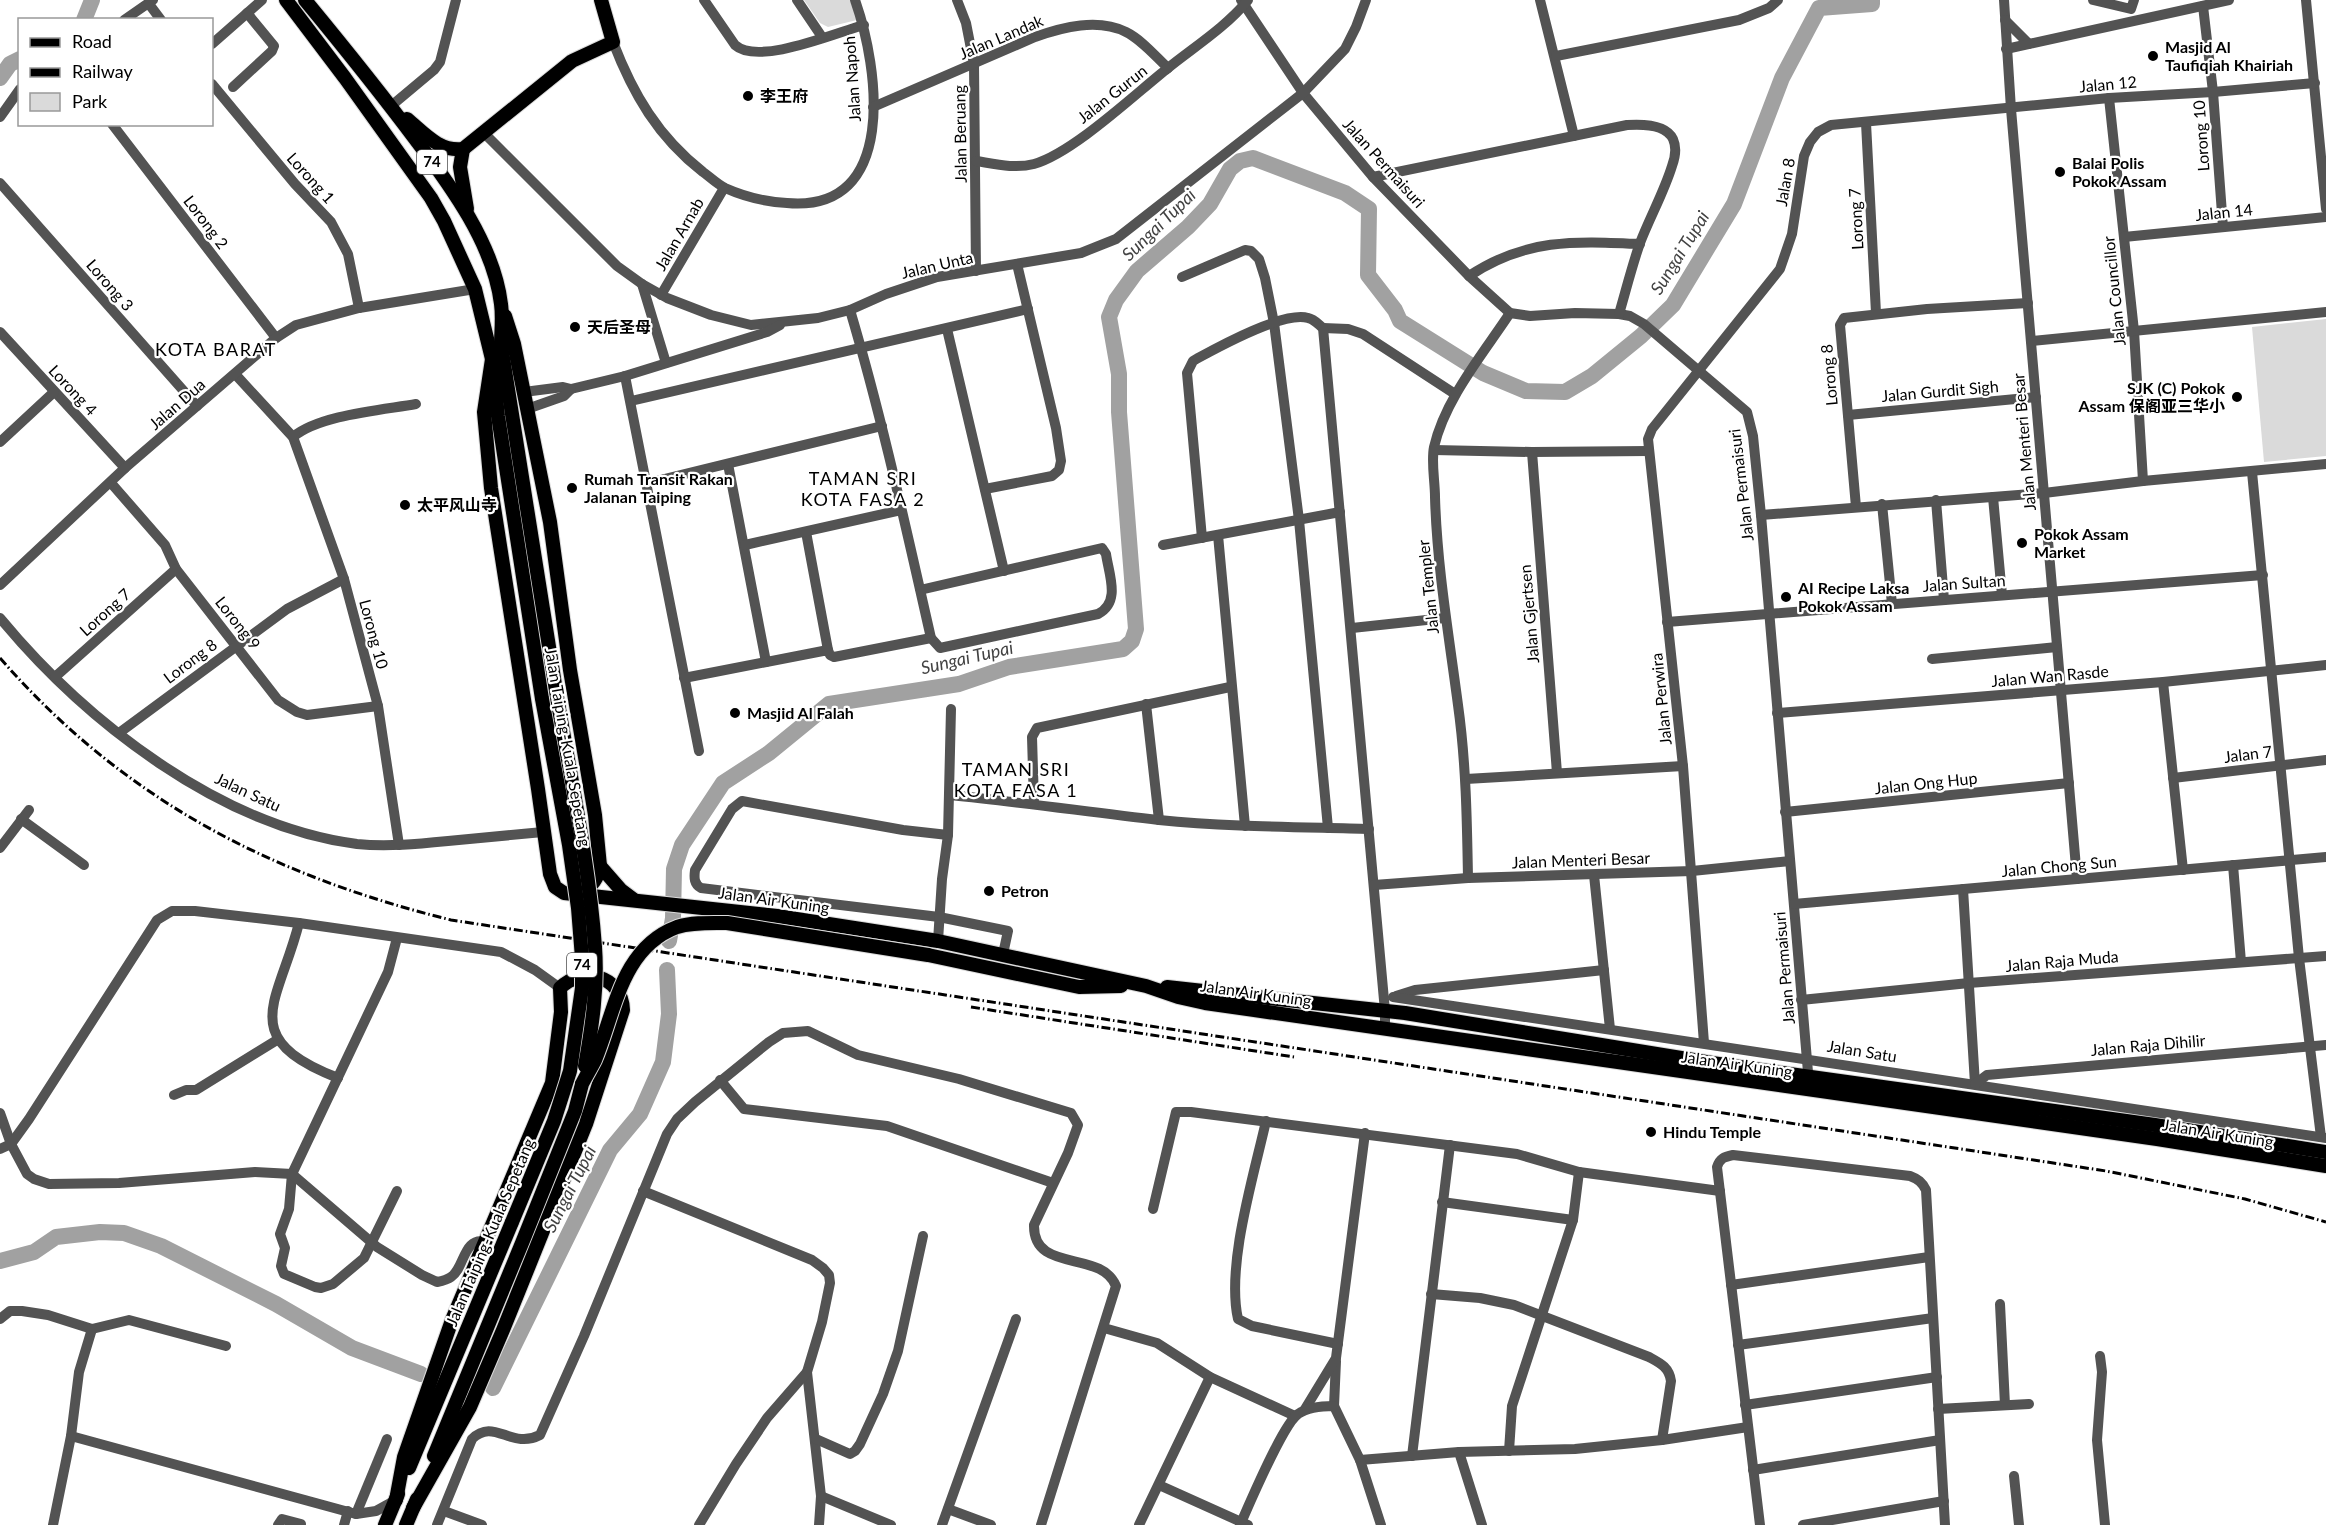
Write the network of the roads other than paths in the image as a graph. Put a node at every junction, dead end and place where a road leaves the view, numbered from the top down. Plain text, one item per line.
1 (261, 0) edge
2 (286, 0) edge
3 (306, 0) edge
4 (456, 0) edge
5 (601, 0) edge
6 (704, 0) edge
7 (797, 0) edge
8 (855, 0) edge
9 (957, 0) edge
10 (1365, 0) edge
11 (1540, 0) edge
12 (1778, 0) edge
13 (2004, 0) edge
14 (2093, 0) edge
15 (2134, 0) edge
16 (2229, 0) edge
17 (2306, 0) edge
18 (1244, 1) edge
19 (151, 2) edge
20 (2200, 4) edge
21 (247, 13) junction
22 (127, 18) edge
23 (160, 18) edge
24 (2005, 20) junction
25 (864, 25) junction
26 (822, 37) junction
27 (613, 42) junction
28 (213, 43) edge
29 (2029, 44) junction
30 (2006, 49) junction
31 (1556, 56) junction
32 (974, 64) junction
33 (1168, 68) junction
34 (2315, 83) junction
35 (213, 85) edge
36 (233, 87) dead end
37 (18, 92) edge
38 (2213, 92) junction
39 (1303, 93) junction
40 (2109, 98) junction
41 (391, 106) junction
42 (873, 107) junction
43 (2011, 109) junction
44 (0, 117) edge
45 (1866, 123) junction
46 (114, 126) edge
47 (484, 133) junction
48 (1574, 136) junction
49 (463, 149) junction
50 (976, 161) junction
51 (1373, 177) junction
52 (0, 183) edge
53 (724, 188) junction
54 (459, 202) junction
55 (2326, 209) edge
56 (2326, 217) edge
57 (470, 220) junction
58 (444, 221) junction
59 (2223, 227) junction
60 (2124, 237) junction
61 (1640, 244) junction
62 (1017, 264) junction
63 (976, 271) junction
64 (1469, 276) junction
65 (1182, 277) dead end
66 (642, 284) junction
67 (475, 289) junction
68 (661, 295) junction
69 (2028, 303) junction
70 (501, 304) junction
71 (359, 308) junction
72 (1028, 309) junction
73 (850, 310) junction
74 (2326, 312) edge
75 (1510, 313) junction
76 (1876, 313) junction
77 (1619, 314) junction
78 (782, 323) junction
79 (1274, 323) junction
80 (751, 325) junction
81 (1323, 328) junction
82 (947, 329) junction
83 (2134, 331) junction
84 (0, 332) edge
85 (276, 338) junction
86 (2031, 341) junction
87 (725, 345) junction
88 (860, 349) junction
89 (492, 359) junction
90 (666, 363) junction
91 (1698, 370) junction
92 (235, 374) junction
93 (625, 376) junction
94 (571, 388) junction
95 (54, 392) junction
96 (524, 392) junction
97 (1455, 394) junction
98 (2036, 397) junction
99 (631, 401) junction
100 (416, 404) dead end
101 (197, 406) junction
102 (527, 409) junction
103 (1848, 415) junction
104 (882, 426) junction
105 (293, 437) junction
106 (1, 440) edge
107 (1434, 450) junction
108 (1649, 451) junction
109 (1532, 452) junction
110 (728, 464) junction
111 (2326, 464) edge
112 (125, 468) junction
113 (2252, 472) junction
114 (2143, 481) junction
115 (111, 483) junction
116 (648, 483) junction
117 (985, 489) junction
118 (2044, 493) junction
119 (1994, 497) junction
120 (1936, 500) junction
121 (1882, 504) junction
122 (1856, 507) junction
123 (901, 510) junction
124 (1340, 512) junction
125 (1761, 515) junction
126 (1299, 520) junction
127 (806, 532) junction
128 (1218, 535) junction
129 (1202, 538) junction
130 (745, 545) junction
131 (1163, 545) dead end
132 (176, 569) junction
133 (1004, 571) junction
134 (2263, 575) junction
135 (344, 579) junction
136 (0, 585) edge
137 (920, 591) junction
138 (2053, 591) junction
139 (2002, 595) junction
140 (1944, 600) junction
141 (1892, 604) junction
142 (1768, 614) junction
143 (0, 618) edge
144 (1445, 618) junction
145 (1667, 622) junction
146 (1352, 628) junction
147 (931, 638) junction
148 (237, 645) junction
149 (2057, 647) junction
150 (828, 650) junction
151 (1932, 659) dead end
152 (766, 662) junction
153 (2326, 665) edge
154 (2270, 670) junction
155 (55, 677) junction
156 (684, 678) junction
157 (2163, 682) junction
158 (1230, 687) junction
159 (2061, 690) junction
160 (1146, 704) junction
161 (378, 706) junction
162 (951, 709) dead end
163 (1777, 713) junction
164 (118, 732) junction
165 (699, 751) dead end
166 (2326, 760) edge
167 (2281, 765) junction
168 (1683, 766) junction
169 (1557, 773) junction
170 (2173, 778) junction
171 (1466, 779) junction
172 (2069, 783) junction
173 (950, 795) junction
174 (1034, 803) junction
175 (29, 810) dead end
176 (1785, 812) junction
177 (595, 815) junction
178 (21, 819) junction
179 (1159, 820) junction
180 (1245, 826) junction
181 (542, 828) junction
182 (1328, 828) junction
183 (1369, 829) junction
184 (948, 835) junction
185 (399, 846) junction
186 (0, 848) edge
187 (2326, 857) edge
188 (2289, 860) junction
189 (1790, 861) junction
190 (84, 865) dead end
191 (2233, 865) junction
192 (600, 866) junction
193 (2182, 870) junction
194 (1692, 871) junction
195 (1594, 875) junction
196 (1468, 878) junction
197 (2078, 879) junction
198 (1374, 885) junction
199 (1963, 889) junction
200 (581, 895) junction
201 (640, 900) junction
202 (1794, 904) junction
203 (939, 917) junction
204 (299, 923) junction
205 (397, 938) junction
206 (938, 941) junction
207 (1003, 954) junction
208 (2326, 956) edge
209 (2299, 958) junction
210 (2241, 962) junction
211 (1604, 970) junction
212 (1969, 983) junction
213 (1146, 986) junction
214 (560, 988) junction
215 (1802, 1000) junction
216 (1388, 1002) junction
217 (1385, 1028) junction
218 (1610, 1029) junction
219 (277, 1040) junction
220 (1704, 1043) junction
221 (2326, 1045) edge
222 (2309, 1046) junction
223 (1806, 1058) junction
224 (338, 1078) junction
225 (720, 1080) junction
226 (582, 1084) junction
227 (1809, 1084) junction
228 (1975, 1084) junction
229 (174, 1095) dead end
230 (0, 1113) edge
231 (1266, 1121) junction
232 (1365, 1133) junction
233 (2324, 1137) edge
234 (11, 1144) junction
235 (1450, 1145) junction
236 (0, 1149) edge
237 (2326, 1152) edge
238 (2326, 1166) edge
239 (1579, 1172) junction
240 (292, 1174) junction
241 (1053, 1184) junction
242 (397, 1191) dead end
243 (643, 1191) junction
244 (1720, 1191) junction
245 (1442, 1202) junction
246 (1153, 1209) dead end
247 (1573, 1220) junction
248 (922, 1236) dead end
249 (486, 1242) junction
250 (373, 1244) junction
251 (1929, 1257) junction
252 (1731, 1285) junction
253 (1431, 1294) junction
254 (2000, 1304) dead end
255 (1542, 1315) junction
256 (1933, 1318) junction
257 (0, 1319) edge
258 (1016, 1319) dead end
259 (1104, 1328) junction
260 (92, 1329) junction
261 (1338, 1344) junction
262 (1738, 1345) junction
263 (226, 1346) dead end
264 (2100, 1356) dead end
265 (1336, 1358) junction
266 (807, 1372) junction
267 (1210, 1377) junction
268 (1936, 1377) junction
269 (2028, 1404) dead end
270 (1745, 1405) junction
271 (2005, 1405) junction
272 (1334, 1406) junction
273 (1305, 1409) junction
274 (1938, 1409) junction
275 (1295, 1416) junction
276 (1748, 1427) junction
277 (71, 1436) junction
278 (387, 1439) dead end
279 (816, 1439) junction
280 (1662, 1440) junction
281 (1940, 1440) junction
282 (1509, 1451) junction
283 (1459, 1452) junction
284 (1412, 1456) junction
285 (1360, 1460) junction
286 (1753, 1470) junction
287 (2014, 1476) dead end
288 (1159, 1485) junction
289 (821, 1496) junction
290 (396, 1500) junction
291 (1944, 1502) junction
292 (413, 1508) junction
293 (948, 1509) junction
294 (444, 1511) junction
295 (352, 1512) junction
296 (1243, 1524) edge
297 (53, 1525) edge
298 (278, 1525) edge
299 (301, 1525) edge
300 (344, 1525) edge
301 (364, 1525) edge
302 (385, 1525) edge
303 (406, 1525) edge
304 (437, 1525) edge
305 (483, 1525) edge
306 (699, 1525) edge
307 (819, 1525) edge
308 (891, 1525) edge
309 (942, 1525) edge
310 (991, 1525) edge
311 (1041, 1525) edge
312 (1139, 1525) edge
313 (1381, 1525) edge
314 (1482, 1525) edge
315 (1760, 1525) edge
316 (1803, 1525) edge
317 (1945, 1525) edge
318 (2019, 1525) edge
319 (2105, 1525) edge

1 - 21 street
2 - 58 main road, Jalan Taiping-Kuala Sepetang / 74
3 - 41 main road, Jalan Taiping-Kuala Sepetang / 74
4 - 41 street
5 - 27 main road, Jalan Napoh
6 - 26 street
7 - 26 street
8 - 25 street, Jalan Napoh
9 - 32 street, Jalan Beruang
10 - 39 street, Jalan Unta
11 - 31 street
12 - 31 street
13 - 24 street, Jalan Menteri Besar
14 - 15 street
16 - 20 street
17 - 34 street
18 - 33 street, Jalan Gurun
18 - 39 street, Jalan Permaisuri
19 - 22 street
19 - 23 street
20 - 29 street
20 - 38 street, Lorong 10
21 - 28 street
21 - 36 street
24 - 29 street
24 - 30 street, Jalan Menteri Besar
25 - 26 street
25 - 42 street, Jalan Napoh
27 - 47 main road
27 - 53 street, Jalan Napoh
29 - 30 street
30 - 43 street, Jalan Menteri Besar
31 - 48 street
32 - 33 street, Jalan Landak
32 - 42 street, Jalan Landak
32 - 50 street, Jalan Beruang
33 - 50 street, Jalan Gurun
34 - 38 street, Jalan 12
34 - 55 street
35 - 71 street, Lorong 1
37 - 44 street
38 - 40 street, Jalan 12
38 - 59 street, Lorong 10
39 - 51 street, Jalan Permaisuri
39 - 62 street, Jalan Unta
40 - 43 street, Jalan 12
40 - 60 street, Jalan Councillor
41 - 49 main road
41 - 54 main road, Jalan Taiping-Kuala Sepetang / 74
42 - 53 street, Jalan Napoh
43 - 45 street, Jalan 8
43 - 69 street, Jalan Menteri Besar
45 - 76 street, Lorong 7
45 - 91 street, Jalan 8
46 - 85 street, Lorong 2
47 - 49 main road
47 - 66 street, Jalan Unta
48 - 51 street
48 - 61 street
49 - 57 main road
50 - 63 street, Jalan Beruang
51 - 64 street, Jalan Permaisuri
52 - 101 street, Lorong 3
53 - 68 street, Jalan Arnab
54 - 57 main road, Jalan Taiping-Kuala Sepetang / 74
54 - 58 main road
56 - 59 street, Jalan 14
57 - 70 main road, Jalan Taiping-Kuala Sepetang / 74
58 - 67 main road, Jalan Taiping-Kuala Sepetang / 74
59 - 60 street, Jalan 14
60 - 83 street, Jalan Councillor
61 - 64 street
61 - 77 street
62 - 63 street, Jalan Unta
62 - 72 street
63 - 73 street, Jalan Unta
64 - 75 street, Jalan Permaisuri
65 - 79 street
66 - 68 street, Jalan Unta
66 - 90 street
67 - 71 street, Jalan Dua
67 - 89 main road, Jalan Taiping-Kuala Sepetang / 74
68 - 80 street, Jalan Unta
69 - 76 street, Lorong 8
69 - 86 street, Jalan Menteri Besar
70 - 96 main road
70 - 226 main road, Jalan Taiping-Kuala Sepetang / 74, bridge
71 - 85 street, Jalan Dua
72 - 82 street
72 - 117 street
73 - 78 street, Jalan Unta
73 - 88 street
74 - 83 street
75 - 77 street, Jalan Permaisuri
75 - 97 street, Jalan Templer
76 - 103 street, Lorong 8
77 - 91 street, Jalan Permaisuri
78 - 80 street, Jalan Unta
78 - 87 street
79 - 81 street
79 - 126 street
79 - 129 street
80 - 87 street
81 - 97 street
81 - 124 street
82 - 88 street
82 - 117 street
83 - 86 street
83 - 114 street, Jalan Councillor
84 - 95 street, Lorong 4
85 - 92 street, Jalan Dua
86 - 98 street, Jalan Menteri Besar
87 - 90 street
88 - 99 street
88 - 104 street
89 - 181 main road
89 - 290 main road, Jalan Taiping-Kuala Sepetang / 74, bridge
90 - 93 street
91 - 108 street, Jalan Perwira
91 - 125 street, Jalan Permaisuri
92 - 101 street, Jalan Dua
92 - 105 street, Lorong 10
93 - 94 street
93 - 99 street
94 - 96 street
94 - 102 street
95 - 106 street
95 - 112 street, Lorong 4
96 - 102 main road
97 - 107 street, Jalan Templer
98 - 103 street, Jalan Gurdit Sigh
98 - 118 street, Jalan Menteri Besar
99 - 116 street
100 - 105 street
101 - 112 street, Jalan Dua
102 - 177 main road
103 - 122 street, Lorong 8
104 - 110 street
104 - 123 street
105 - 135 street, Lorong 10
107 - 109 street
107 - 144 street, Jalan Templer
108 - 109 street
108 - 145 street, Jalan Perwira
109 - 169 street, Jalan Gjertsen
110 - 116 street
110 - 130 street
111 - 113 street
112 - 115 street, Jalan Dua
113 - 114 street
113 - 134 street
114 - 118 street
115 - 132 street, Lorong 9
115 - 136 street, Jalan Dua
116 - 156 street
117 - 133 street
118 - 119 street
118 - 138 street, Jalan Menteri Besar
119 - 120 street
119 - 139 street
120 - 121 street
120 - 140 street
121 - 122 street
121 - 141 street
122 - 125 street
123 - 127 street
123 - 137 street
124 - 126 street
124 - 146 street
125 - 142 street, Jalan Permaisuri
126 - 128 street
126 - 182 street
127 - 130 street
127 - 150 street
128 - 129 street
128 - 158 street
129 - 131 street
130 - 152 street
132 - 148 street, Lorong 9
132 - 155 street, Lorong 7
133 - 137 street
133 - 147 street
134 - 138 street, Jalan Sultan
134 - 154 street
135 - 148 street, Lorong 8
135 - 161 street, Lorong 10
137 - 147 street
138 - 139 street, Jalan Sultan
138 - 149 street, Jalan Menteri Besar
139 - 140 street, Jalan Sultan
140 - 141 street, Jalan Sultan
141 - 142 street, Jalan Sultan
142 - 145 street, Jalan Sultan
142 - 163 street, Jalan Permaisuri
143 - 155 street, Jalan Satu
144 - 146 street
144 - 171 street, Jalan Templer
145 - 168 street, Jalan Perwira
146 - 183 street
147 - 150 street
148 - 161 street, Lorong 9
148 - 164 street, Lorong 8
149 - 151 street
149 - 159 street, Jalan Menteri Besar
150 - 152 street
152 - 156 street
153 - 154 street, Jalan Wan Rasde
154 - 157 street, Jalan Wan Rasde
154 - 167 street
155 - 164 street, Jalan Satu
156 - 165 street
157 - 159 street, Jalan Wan Rasde
157 - 170 street
158 - 160 street
158 - 180 street
159 - 163 street, Jalan Wan Rasde
159 - 172 street, Jalan Menteri Besar
160 - 174 street
160 - 179 street
161 - 185 street, Lorong 10
162 - 173 street
163 - 176 street, Jalan Permaisuri
164 - 185 street, Jalan Satu
166 - 167 street, Jalan 7
167 - 170 street, Jalan 7
167 - 188 street
168 - 169 street
168 - 194 street, Jalan Perwira
169 - 171 street
170 - 193 street
171 - 196 street, Jalan Templer
172 - 176 street, Jalan Ong Hup
172 - 197 street, Jalan Menteri Besar
173 - 174 street
173 - 184 street
174 - 179 street
175 - 178 street
176 - 189 street, Jalan Permaisuri
177 - 181 main road
177 - 192 main road
178 - 186 street
178 - 190 street
179 - 180 street
180 - 182 street
181 - 185 street, Jalan Satu
181 - 200 main road
182 - 183 street
183 - 198 street
184 - 203 street
184 - 203 street
187 - 188 street, Jalan Chong Sun
188 - 191 street, Jalan Chong Sun
188 - 209 street
189 - 194 street, Jalan Menteri Besar
189 - 202 street, Jalan Permaisuri
191 - 193 street, Jalan Chong Sun
191 - 210 street
192 - 200 main road
192 - 201 main road
193 - 197 street, Jalan Chong Sun
194 - 195 street, Jalan Menteri Besar
194 - 220 street, Jalan Perwira
195 - 196 street, Jalan Menteri Besar
195 - 211 street
196 - 198 street, Jalan Menteri Besar
197 - 199 street, Jalan Chong Sun
198 - 216 street
199 - 202 street, Jalan Chong Sun
199 - 212 street
200 - 201 main road, Jalan Air Kuning
201 - 206 main road, Jalan Air Kuning
202 - 215 street, Jalan Permaisuri
203 - 206 street
203 - 207 street
204 - 205 street
204 - 219 street
204 - 234 street
205 - 214 street
205 - 224 street
206 - 207 main road, Jalan Air Kuning
207 - 213 main road, Jalan Air Kuning
208 - 209 street, Jalan Raja Muda
209 - 210 street, Jalan Raja Muda
209 - 222 street
210 - 212 street, Jalan Raja Muda
211 - 216 street
211 - 218 street
212 - 215 street, Jalan Raja Muda
212 - 228 street
213 - 216 main road, Jalan Air Kuning
213 - 217 main road, Jalan Air Kuning
213 - 226 main road, bridge
214 - 249 main road
214 - 292 main road
215 - 223 street, Jalan Permaisuri
216 - 217 street
216 - 218 street, Jalan Satu
216 - 227 main road, Jalan Air Kuning
217 - 227 main road, Jalan Air Kuning
218 - 220 street, Jalan Satu
219 - 224 street
219 - 229 street
220 - 223 street, Jalan Satu
221 - 222 street, Jalan Raja Dihilir
222 - 228 street, Jalan Raja Dihilir
222 - 233 street
223 - 227 street, Jalan Permaisuri
223 - 228 street, Jalan Satu
224 - 240 street
225 - 241 street
225 - 241 street
225 - 243 street
226 - 292 main road, Jalan Taiping-Kuala Sepetang / 74
227 - 237 main road, Jalan Air Kuning
227 - 238 main road, Jalan Air Kuning
228 - 233 street, Jalan Satu
230 - 234 street
231 - 232 street
231 - 246 street
231 - 261 street
232 - 235 street
232 - 261 street
234 - 236 street
234 - 240 street
235 - 239 street
235 - 245 street
239 - 244 street
239 - 247 street
240 - 250 street
240 - 250 street
241 - 259 street
242 - 250 street
243 - 266 street
243 - 294 street
244 - 251 street
244 - 252 street
245 - 247 street
245 - 253 street
247 - 255 street
248 - 279 street
249 - 250 street
249 - 290 main road
251 - 252 street
251 - 256 street
252 - 262 street
253 - 255 street
253 - 284 street
254 - 271 street
255 - 280 street
255 - 282 street
256 - 262 street
256 - 268 street
257 - 260 street
258 - 293 street
259 - 267 street
259 - 311 street
260 - 263 street
260 - 277 street
261 - 265 street
262 - 270 street
264 - 319 street
265 - 272 street
265 - 273 street
266 - 279 street
266 - 306 street
267 - 275 street
267 - 288 street
268 - 270 street
268 - 274 street
269 - 271 street
270 - 276 street
271 - 274 street
272 - 273 street
272 - 285 street
273 - 275 street
274 - 281 street
275 - 296 street
276 - 280 street
276 - 286 street
277 - 295 street
277 - 297 street
278 - 295 street
279 - 289 street
280 - 282 street
281 - 286 street
281 - 291 street
282 - 283 street
283 - 284 street
283 - 314 street
284 - 285 street
285 - 313 street
286 - 315 street
287 - 318 street
288 - 296 street
288 - 312 street
289 - 307 street
289 - 308 street
290 - 295 street
290 - 302 main road, Jalan Taiping-Kuala Sepetang / 74
291 - 316 street
291 - 317 street
292 - 303 main road, Jalan Taiping-Kuala Sepetang / 74
293 - 309 street
293 - 310 street
294 - 304 street
294 - 305 street
295 - 300 street
295 - 301 street
298 - 299 street

